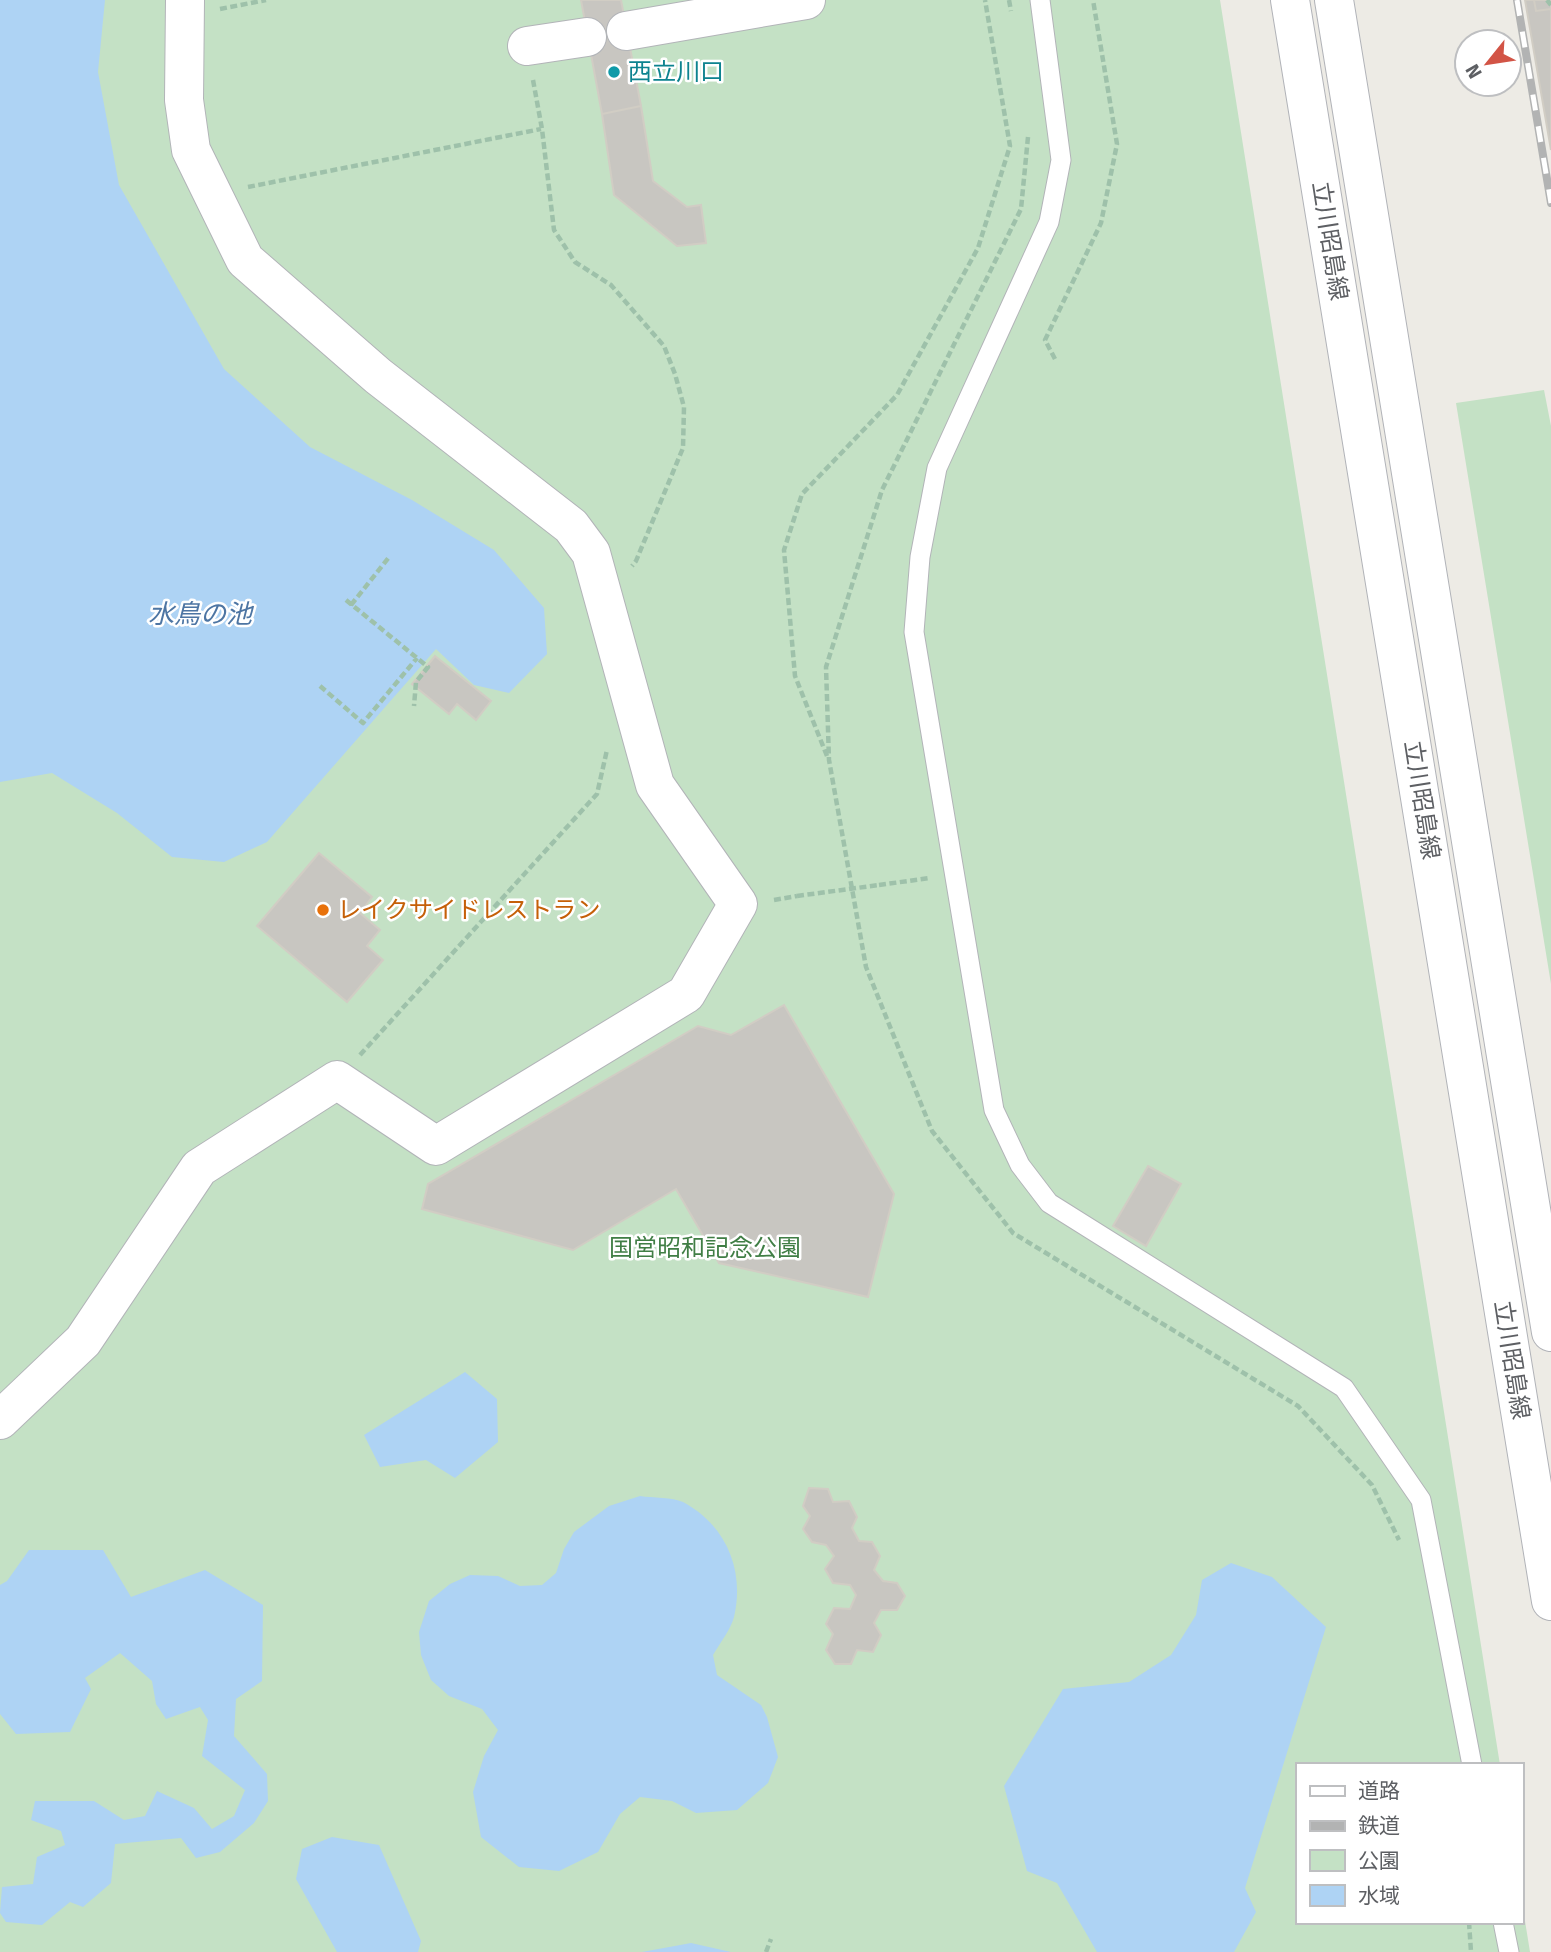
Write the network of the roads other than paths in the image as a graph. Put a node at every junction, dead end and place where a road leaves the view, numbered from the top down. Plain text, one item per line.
1 (806, 0) edge
2 (1040, 0) edge
3 (1290, 0) edge
4 (1335, 0) edge
5 (184, 8) edge
6 (626, 31) dead end
7 (587, 37) dead end
8 (527, 46) road end
9 (1542, 1279) junction
10 (1500, 1286) junction
11 (1551, 1332) edge
12 (0, 1420) edge
13 (1551, 1601) edge
14 (1472, 1763) edge
15 (1503, 1924) edge
16 (1509, 1952) edge

1 - 6 main road
2 - 14 lane
3 - 10 main road, 立川昭島線
4 - 9 main road, 立川昭島線
5 - 12 main road
7 - 8 main road
9 - 10 lane
9 - 11 main road, 立川昭島線
10 - 13 main road, 立川昭島線
15 - 16 lane

